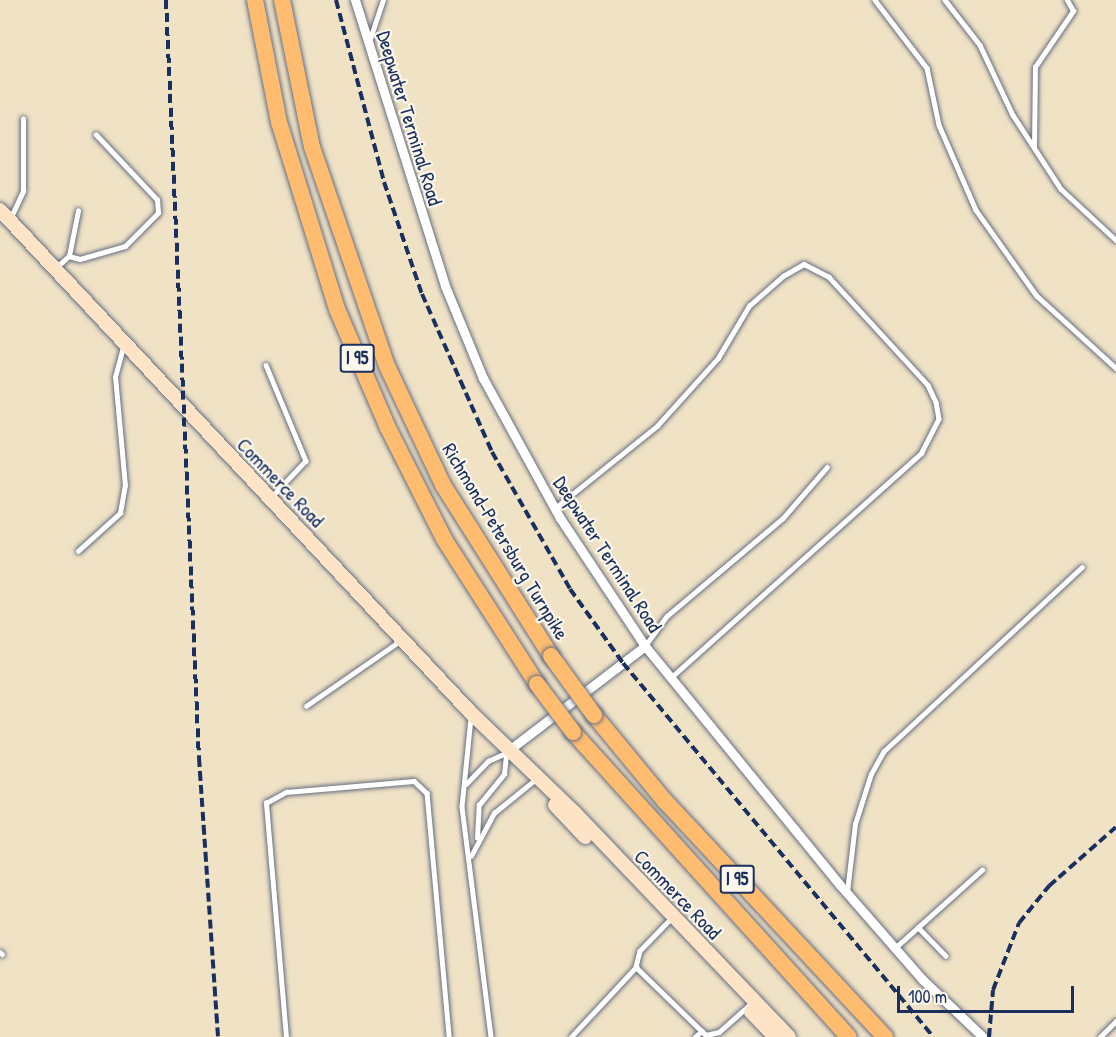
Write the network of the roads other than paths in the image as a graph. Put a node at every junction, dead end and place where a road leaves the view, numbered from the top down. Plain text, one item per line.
1 (255, 0) edge
2 (282, 0) edge
3 (355, 0) edge
4 (383, 0) edge
5 (875, 0) edge
6 (945, 0) edge
7 (1067, 0) edge
8 (368, 45) junction
9 (23, 119) dead end
10 (96, 135) dead end
11 (1034, 147) junction
12 (78, 211) dead end
13 (5, 215) edge
14 (1116, 240) edge
15 (69, 256) junction
16 (55, 269) junction
17 (124, 344) junction
18 (266, 365) dead end
19 (1116, 368) edge
20 (827, 467) dead end
21 (271, 499) junction
22 (555, 508) junction
23 (78, 551) dead end
24 (1082, 567) dead end
25 (402, 640) junction
26 (645, 646) junction
27 (671, 678) junction
28 (306, 706) dead end
29 (471, 713) junction
30 (507, 752) junction
31 (537, 778) junction
32 (466, 784) junction
33 (477, 840) junction
34 (470, 858) junction
35 (982, 870) dead end
36 (847, 892) junction
37 (670, 920) junction
38 (918, 927) junction
39 (895, 948) junction
40 (946, 956) dead end
41 (636, 967) junction
42 (750, 1004) junction
43 (1116, 1021) edge
44 (702, 1031) junction
45 (781, 1036) edge
46 (286, 1037) edge
47 (449, 1037) edge
48 (491, 1037) edge
49 (571, 1037) edge
50 (695, 1037) edge
51 (849, 1037) edge
52 (885, 1037) edge
53 (983, 1037) edge
54 (1100, 1037) edge

1 - 51 highway, I 95, bridge
2 - 52 highway, Richmond-Petersburg Turnpike / I 95, bridge
3 - 8 street, Deepwater Terminal Road
4 - 8 lane
5 - 19 lane
6 - 11 lane
7 - 11 lane
8 - 22 street, Deepwater Terminal Road
9 - 13 lane
10 - 15 lane
11 - 14 lane
12 - 15 lane
13 - 16 main road, Commerce Road
15 - 16 lane
16 - 17 main road, Commerce Road
17 - 21 main road, Commerce Road
17 - 23 lane
18 - 21 lane
20 - 26 lane
21 - 25 main road, Commerce Road
22 - 26 street, Deepwater Terminal Road
22 - 27 lane
24 - 36 lane
25 - 28 lane
25 - 29 main road, Commerce Road
26 - 27 street, Deepwater Terminal Road
26 - 30 street
27 - 36 street, Deepwater Terminal Road
29 - 30 main road, Commerce Road
29 - 32 lane
30 - 31 main road, Commerce Road
30 - 32 lane
30 - 33 lane
31 - 33 lane
31 - 37 main road, Commerce Road
32 - 34 lane
33 - 34 lane
34 - 48 lane
35 - 38 lane
36 - 39 street, Deepwater Terminal Road
37 - 41 lane
37 - 42 main road, Commerce Road
38 - 39 lane
38 - 40 lane
39 - 53 street, Deepwater Terminal Road
41 - 44 lane
41 - 49 lane
42 - 44 lane
42 - 45 main road, Commerce Road
43 - 54 lane
44 - 50 lane
46 - 47 lane

